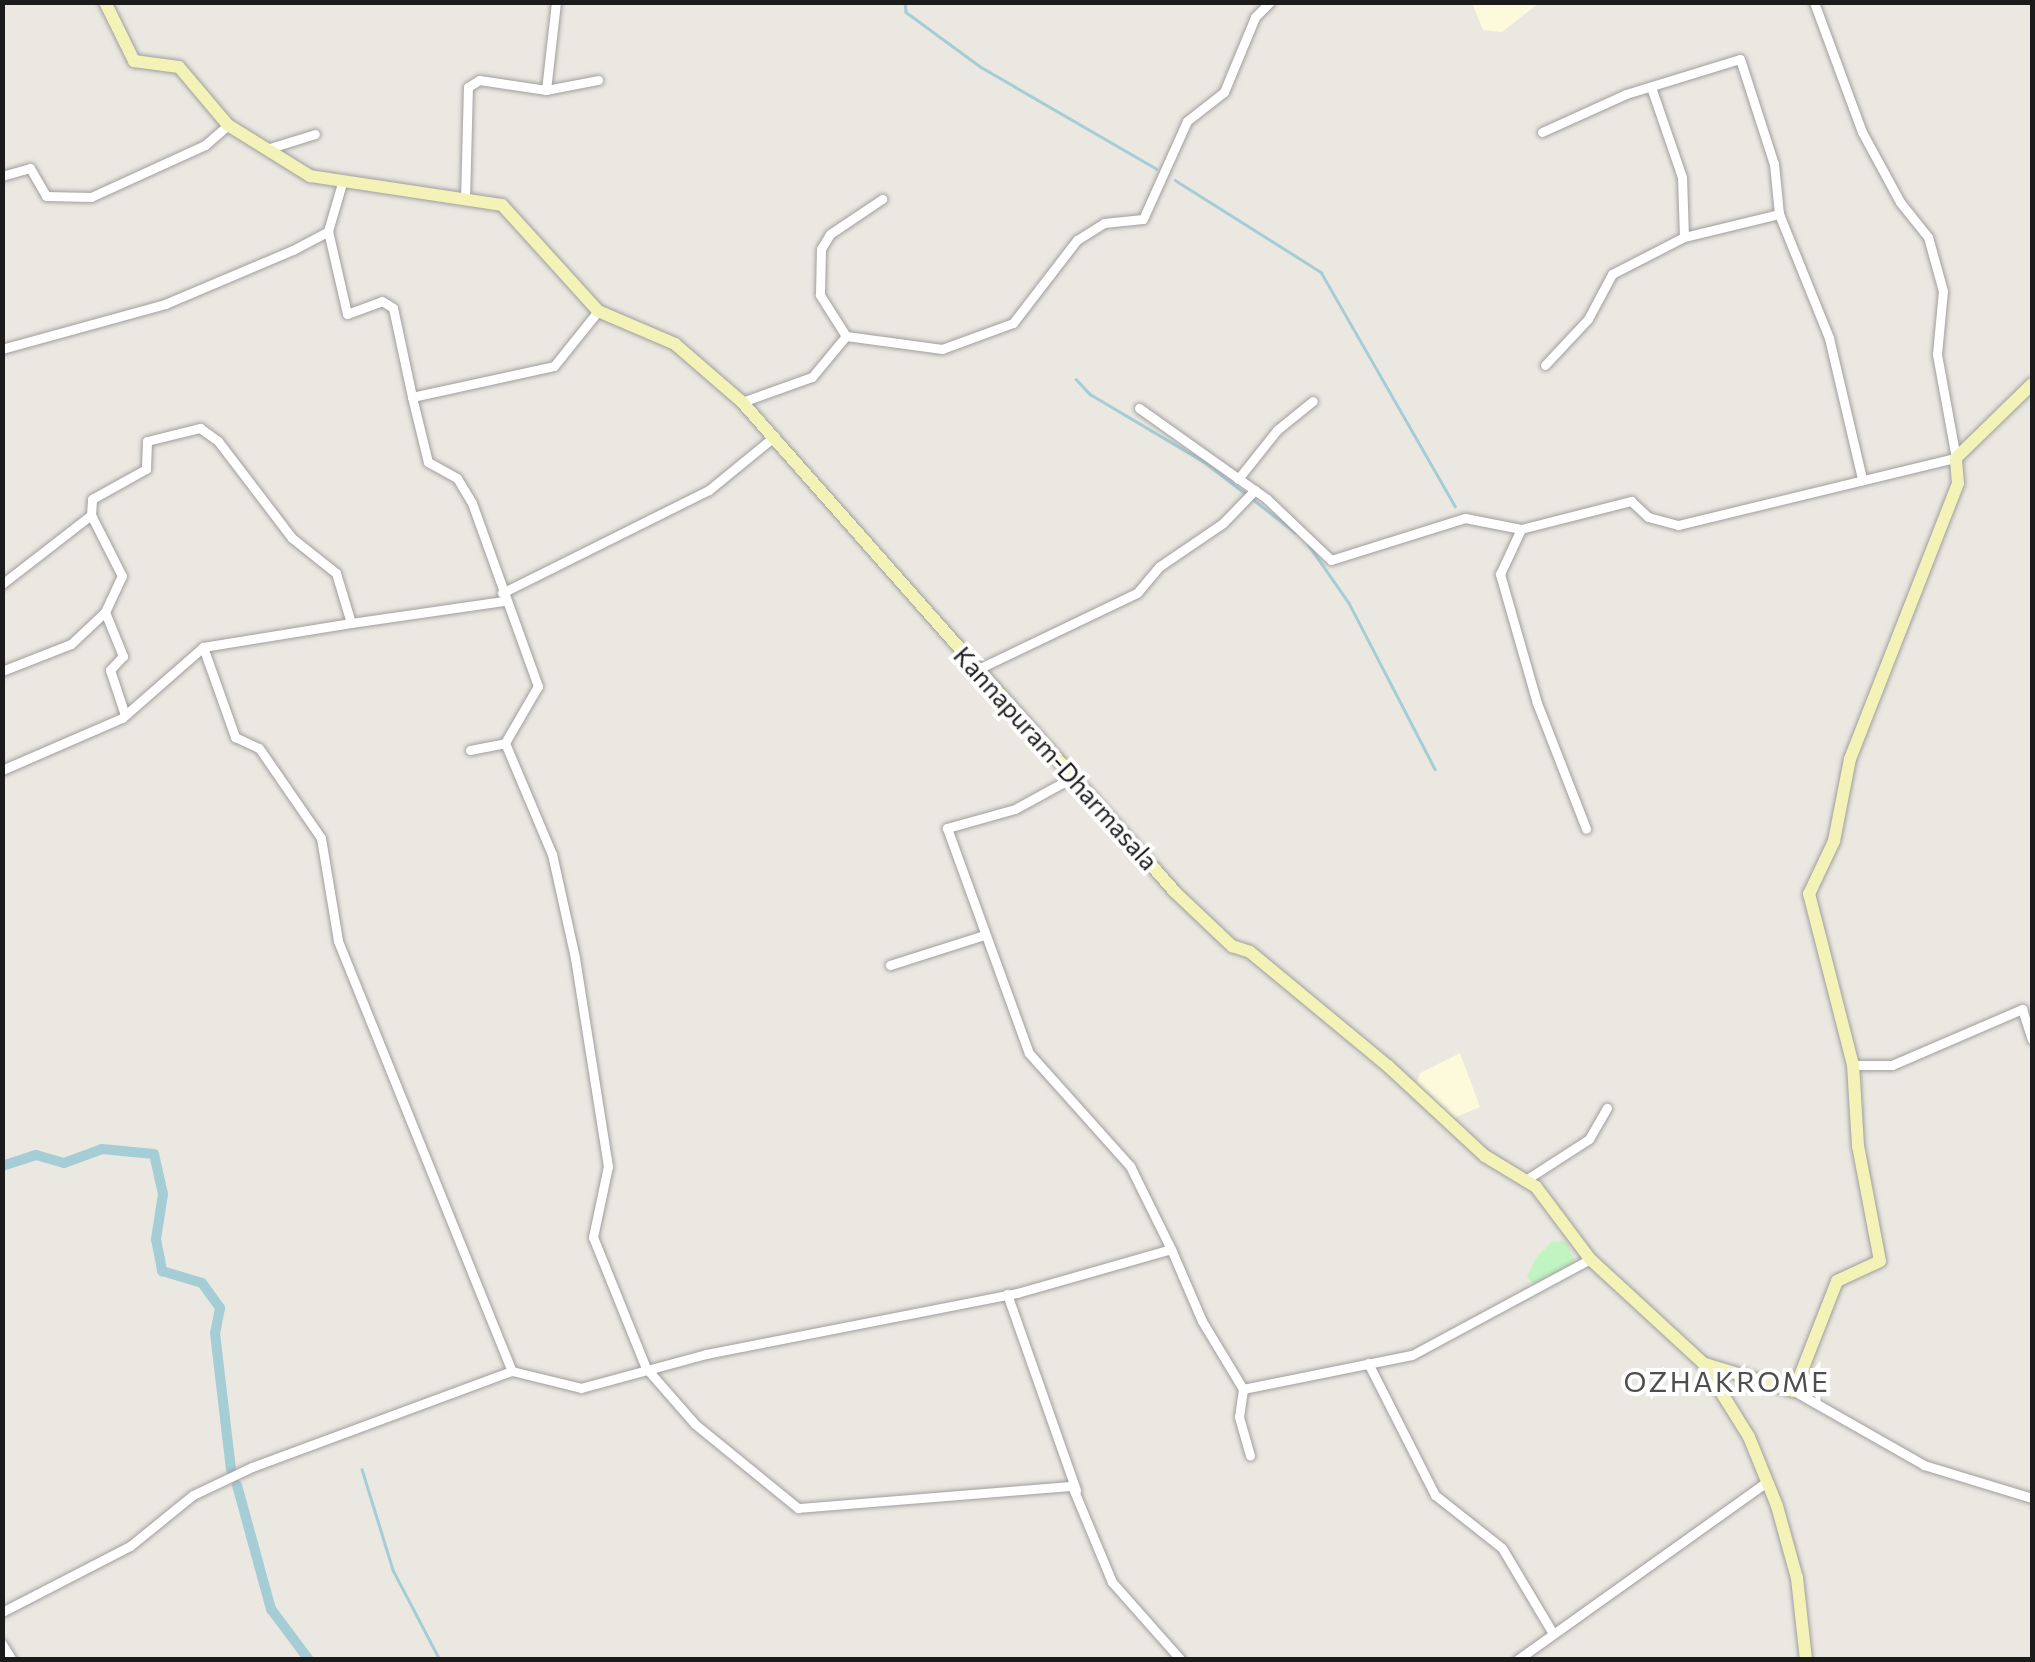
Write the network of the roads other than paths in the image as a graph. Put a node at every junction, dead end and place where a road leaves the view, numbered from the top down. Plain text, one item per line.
1 (105, 2) edge
2 (556, 2) edge
3 (1270, 2) edge
4 (1814, 2) edge
5 (598, 80) dead end
6 (546, 90) junction
7 (1652, 90) junction
8 (228, 125) junction
9 (1542, 132) dead end
10 (315, 134) dead end
11 (270, 148) junction
12 (2, 176) edge
13 (342, 183) junction
14 (465, 200) junction
15 (882, 200) dead end
16 (1779, 214) junction
17 (328, 230) junction
18 (1684, 237) junction
19 (598, 311) junction
20 (846, 336) junction
21 (2, 350) edge
22 (1546, 365) dead end
23 (2032, 384) edge
24 (412, 397) junction
25 (1313, 401) dead end
26 (742, 402) junction
27 (1139, 408) dead end
28 (776, 436) junction
29 (1956, 458) junction
30 (1238, 479) junction
31 (1862, 480) junction
32 (1255, 490) junction
33 (92, 516) junction
34 (1522, 529) junction
35 (2, 584) edge
36 (502, 597) junction
37 (104, 612) junction
38 (352, 623) junction
39 (203, 648) junction
40 (976, 670) junction
41 (2, 671) edge
42 (125, 715) junction
43 (505, 743) junction
44 (470, 750) dead end
45 (2, 770) edge
46 (1078, 774) junction
47 (1586, 830) dead end
48 (982, 936) junction
49 (890, 964) dead end
50 (2032, 1039) edge
51 (1852, 1065) junction
52 (1607, 1108) dead end
53 (1524, 1181) junction
54 (1171, 1250) junction
55 (1590, 1259) junction
56 (1008, 1294) junction
57 (1368, 1363) junction
58 (1703, 1363) junction
59 (646, 1368) junction
60 (512, 1371) junction
61 (1242, 1389) junction
62 (1794, 1390) junction
63 (1250, 1455) dead end
64 (1767, 1482) junction
65 (1077, 1491) junction
66 (2032, 1498) edge
67 (2, 1612) edge
68 (1552, 1632) junction
69 (2, 1644) edge
70 (12, 1660) edge
71 (1182, 1660) edge
72 (1516, 1660) edge
73 (1806, 1660) edge

1 - 8 main road, Kannapuram-Dharmasala
2 - 6 street
3 - 20 street
4 - 29 street
5 - 6 street
6 - 14 street
7 - 9 street
7 - 16 street
7 - 18 street
8 - 11 main road, Kannapuram-Dharmasala
8 - 12 street
10 - 11 street
11 - 13 main road, Kannapuram-Dharmasala
13 - 14 main road, Kannapuram-Dharmasala
13 - 17 street
14 - 19 main road, Kannapuram-Dharmasala
15 - 20 street
16 - 18 street
16 - 31 street
17 - 21 street
17 - 24 street
18 - 22 street
19 - 24 street
19 - 26 main road, Kannapuram-Dharmasala
20 - 26 street
23 - 29 main road
24 - 36 street
25 - 30 street
26 - 28 main road, Kannapuram-Dharmasala
27 - 30 street
28 - 36 street
28 - 40 main road, Kannapuram-Dharmasala
29 - 31 street
29 - 51 main road
30 - 32 street
31 - 34 street
32 - 34 street
32 - 40 street
33 - 35 street
33 - 37 street
33 - 38 street
34 - 47 street
36 - 38 street
36 - 43 street
37 - 41 street
37 - 42 street
38 - 39 street
39 - 42 street
39 - 60 street
40 - 46 main road, Kannapuram-Dharmasala
42 - 45 street
43 - 44 street
43 - 59 street
46 - 48 street
46 - 53 main road, Kannapuram-Dharmasala
48 - 49 street
48 - 54 street
50 - 51 street
51 - 62 main road
52 - 53 street
53 - 55 main road, Kannapuram-Dharmasala
54 - 56 street
54 - 61 street
55 - 57 street
55 - 58 main road, Kannapuram-Dharmasala
56 - 59 street
56 - 65 street
57 - 61 street
57 - 68 street
58 - 62 main road
58 - 64 main road, Kannapuram-Dharmasala
59 - 60 street
59 - 65 street
60 - 67 street
61 - 63 street
62 - 66 street
64 - 68 street
64 - 73 main road, Kannapuram-Dharmasala
65 - 71 street
68 - 72 street
69 - 70 street

